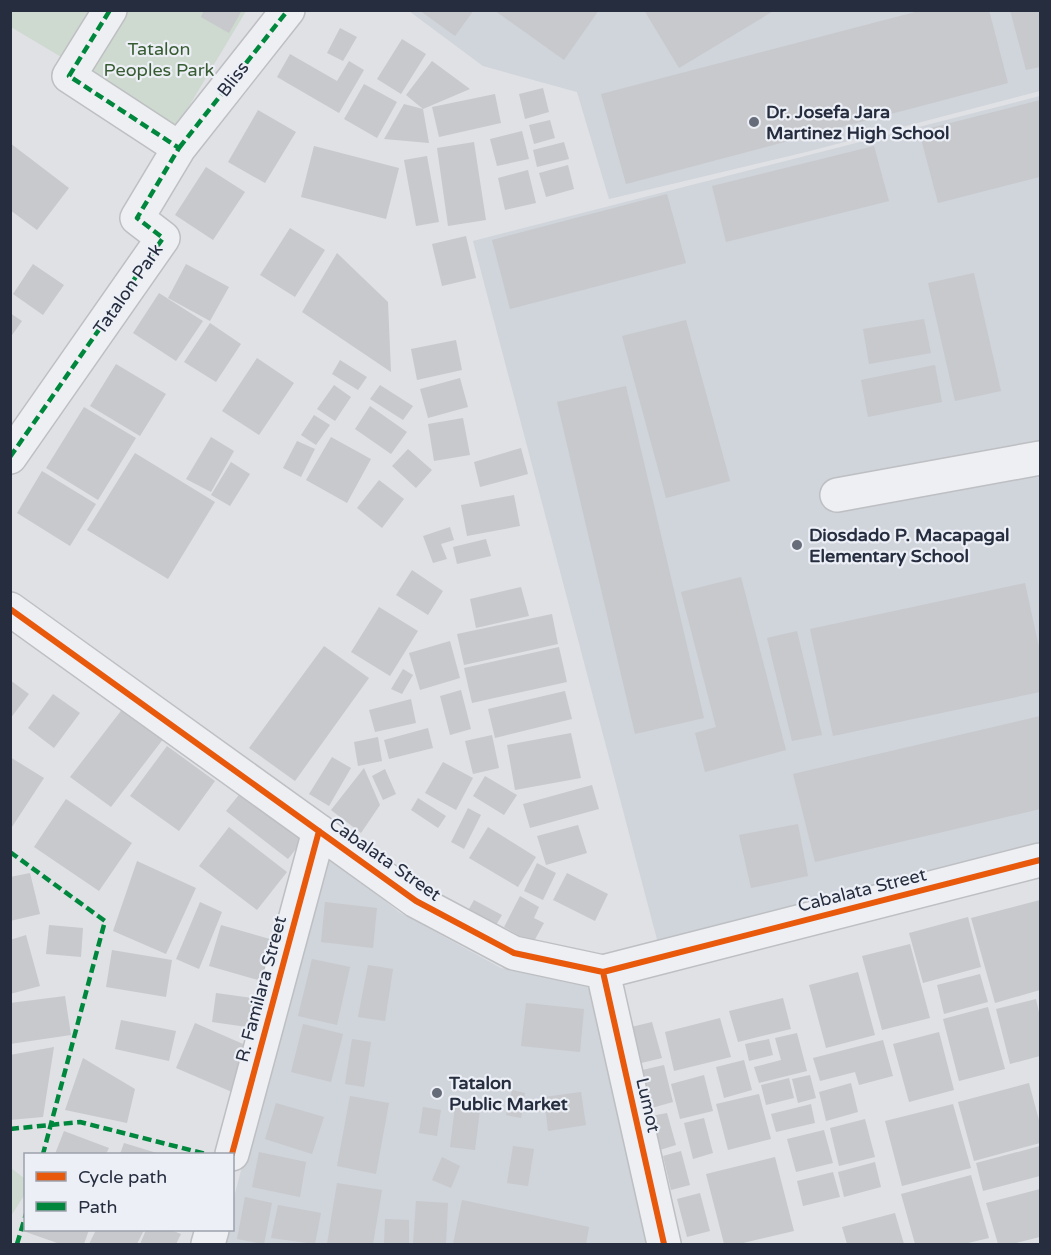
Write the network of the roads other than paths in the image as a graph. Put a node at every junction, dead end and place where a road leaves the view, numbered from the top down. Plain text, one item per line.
1 (110, 10) edge
2 (288, 10) edge
3 (179, 148) junction
4 (10, 457) edge
5 (1041, 458) edge
6 (837, 495) dead end
7 (10, 609) edge
8 (319, 831) junction
9 (1041, 860) edge
10 (603, 972) junction
11 (233, 1153) edge
12 (664, 1245) edge

1 - 3 street
2 - 3 street, Bliss
3 - 4 street, Tatalon Park
5 - 6 street
7 - 8 street, Cabalata Street
8 - 10 street, Cabalata Street
8 - 11 street, R. Familara Street
9 - 10 street, Cabalata Street
10 - 12 street, Lumot

